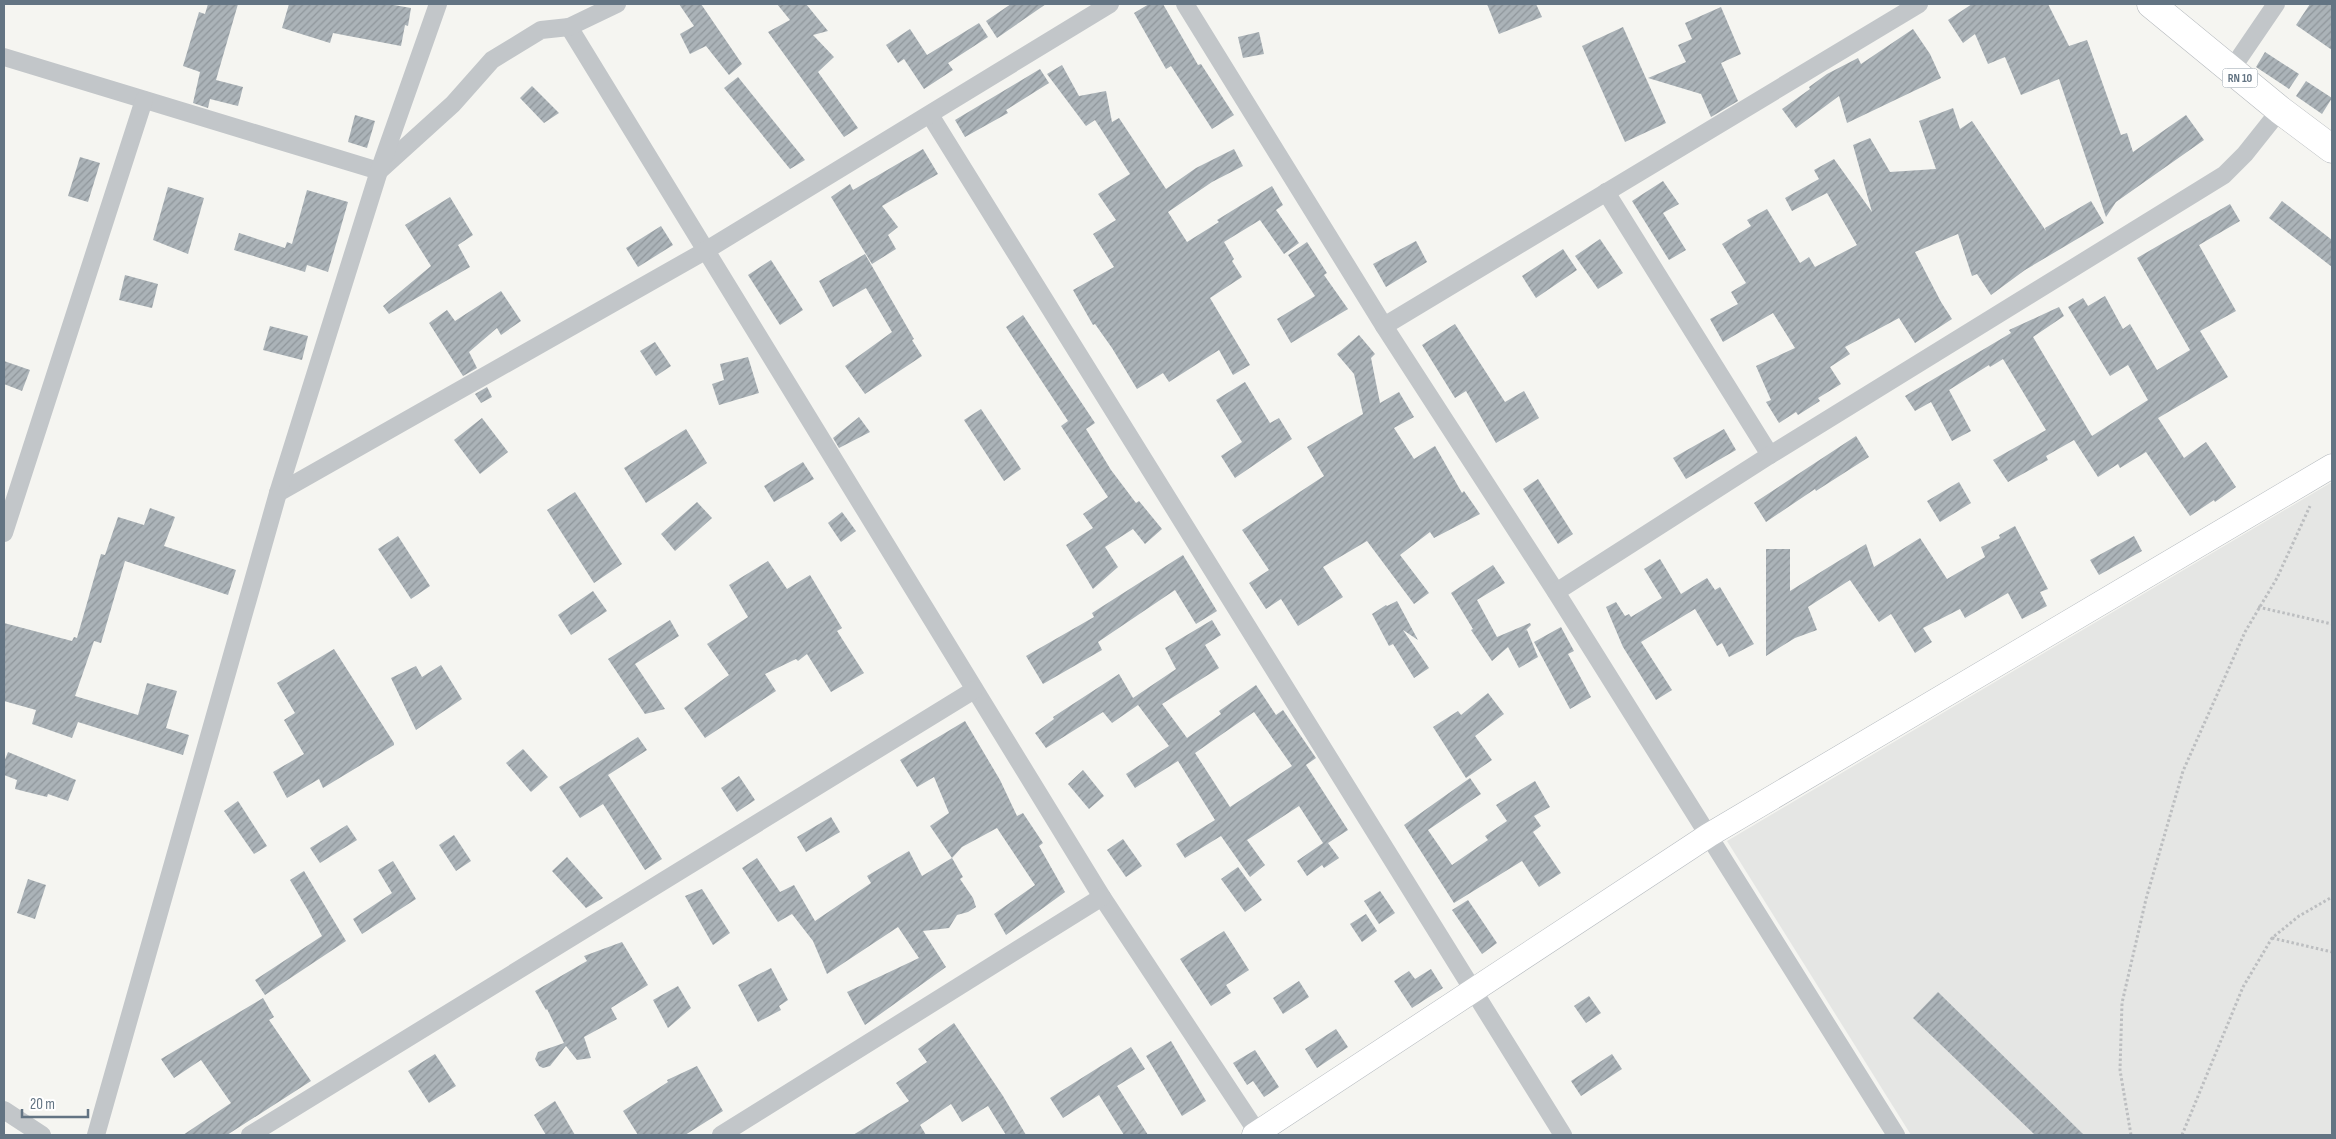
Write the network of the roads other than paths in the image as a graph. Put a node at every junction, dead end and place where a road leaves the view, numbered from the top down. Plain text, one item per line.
1 (438, 4) edge
2 (617, 4) edge
3 (1110, 4) edge
4 (1185, 4) edge
5 (1919, 4) edge
6 (2151, 4) edge
7 (2276, 4) edge
8 (569, 27) junction
9 (4, 57) edge
10 (2231, 70) junction
11 (144, 100) junction
12 (2280, 110) junction
13 (930, 115) junction
14 (2332, 149) edge
15 (379, 171) junction
16 (1606, 192) junction
17 (705, 250) junction
18 (1384, 326) junction
19 (1770, 455) junction
20 (2332, 466) edge
21 (278, 493) junction
22 (4, 533) edge
23 (1556, 592) junction
24 (974, 690) junction
25 (1709, 835) junction
26 (1102, 897) junction
27 (1473, 992) junction
28 (4, 1110) edge
29 (1257, 1134) edge
30 (42, 1135) edge
31 (96, 1135) edge
32 (250, 1135) edge
33 (721, 1135) edge
34 (1563, 1135) edge
35 (1896, 1135) edge

1 - 15 street
2 - 8 street
3 - 13 street
4 - 18 street
5 - 16 street
6 - 10 main road, RN 10
7 - 10 street
8 - 15 street
8 - 17 street
9 - 11 street
10 - 12 main road, RN 10
11 - 15 street
11 - 22 street
12 - 14 main road, RN 10
12 - 19 street
13 - 17 street
13 - 27 street
15 - 21 street
16 - 18 street
16 - 19 street
17 - 21 street
17 - 24 street
18 - 23 street
19 - 23 street
20 - 25 street
21 - 31 street
23 - 25 street
24 - 26 street
24 - 32 street
25 - 27 street
25 - 35 street
26 - 29 street
26 - 33 street
27 - 29 street
27 - 34 street
28 - 30 street

